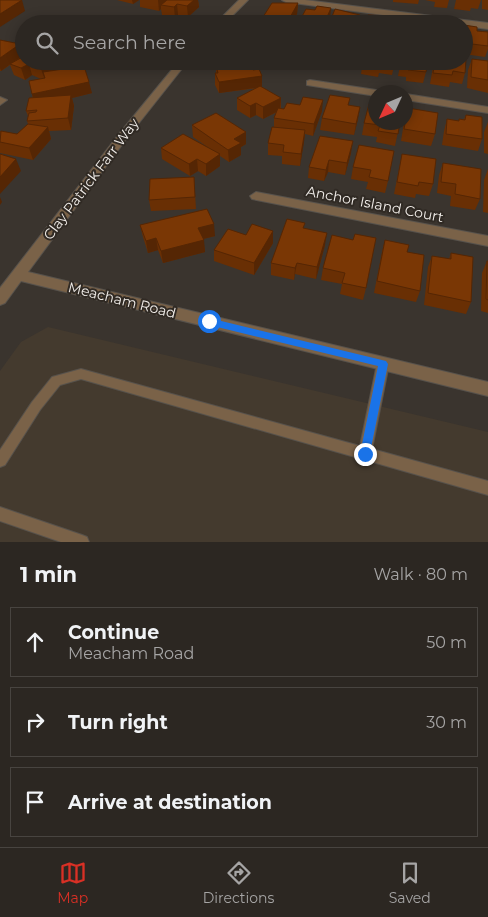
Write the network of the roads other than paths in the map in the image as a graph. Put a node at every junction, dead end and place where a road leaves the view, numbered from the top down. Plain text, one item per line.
1 (244, 0) edge
2 (286, 0) edge
3 (361, 0) edge
4 (354, 8) junction
5 (229, 15) edge
6 (406, 15) edge
7 (473, 24) edge
8 (488, 26) edge
9 (177, 70) edge
10 (310, 83) dead end
11 (368, 92) edge
12 (413, 98) edge
13 (488, 110) edge
14 (256, 196) dead end
15 (488, 241) edge
16 (18, 274) junction
17 (0, 299) edge
18 (383, 364) junction
19 (488, 389) edge
20 (365, 454) junction
21 (0, 461) edge
22 (488, 488) edge
23 (0, 514) edge
24 (82, 542) edge

1 - 5 street
2 - 4 street
3 - 4 street
4 - 6 street
7 - 8 street
9 - 16 street, Clay Patrick Farr Way
10 - 11 street
12 - 13 street
14 - 15 street, Anchor Island Court
16 - 17 street, Clay Patrick Farr Way
16 - 18 street, Meacham Road
18 - 19 street, Meacham Road
18 - 20 lane
20 - 21 lane
20 - 22 lane
23 - 24 lane

